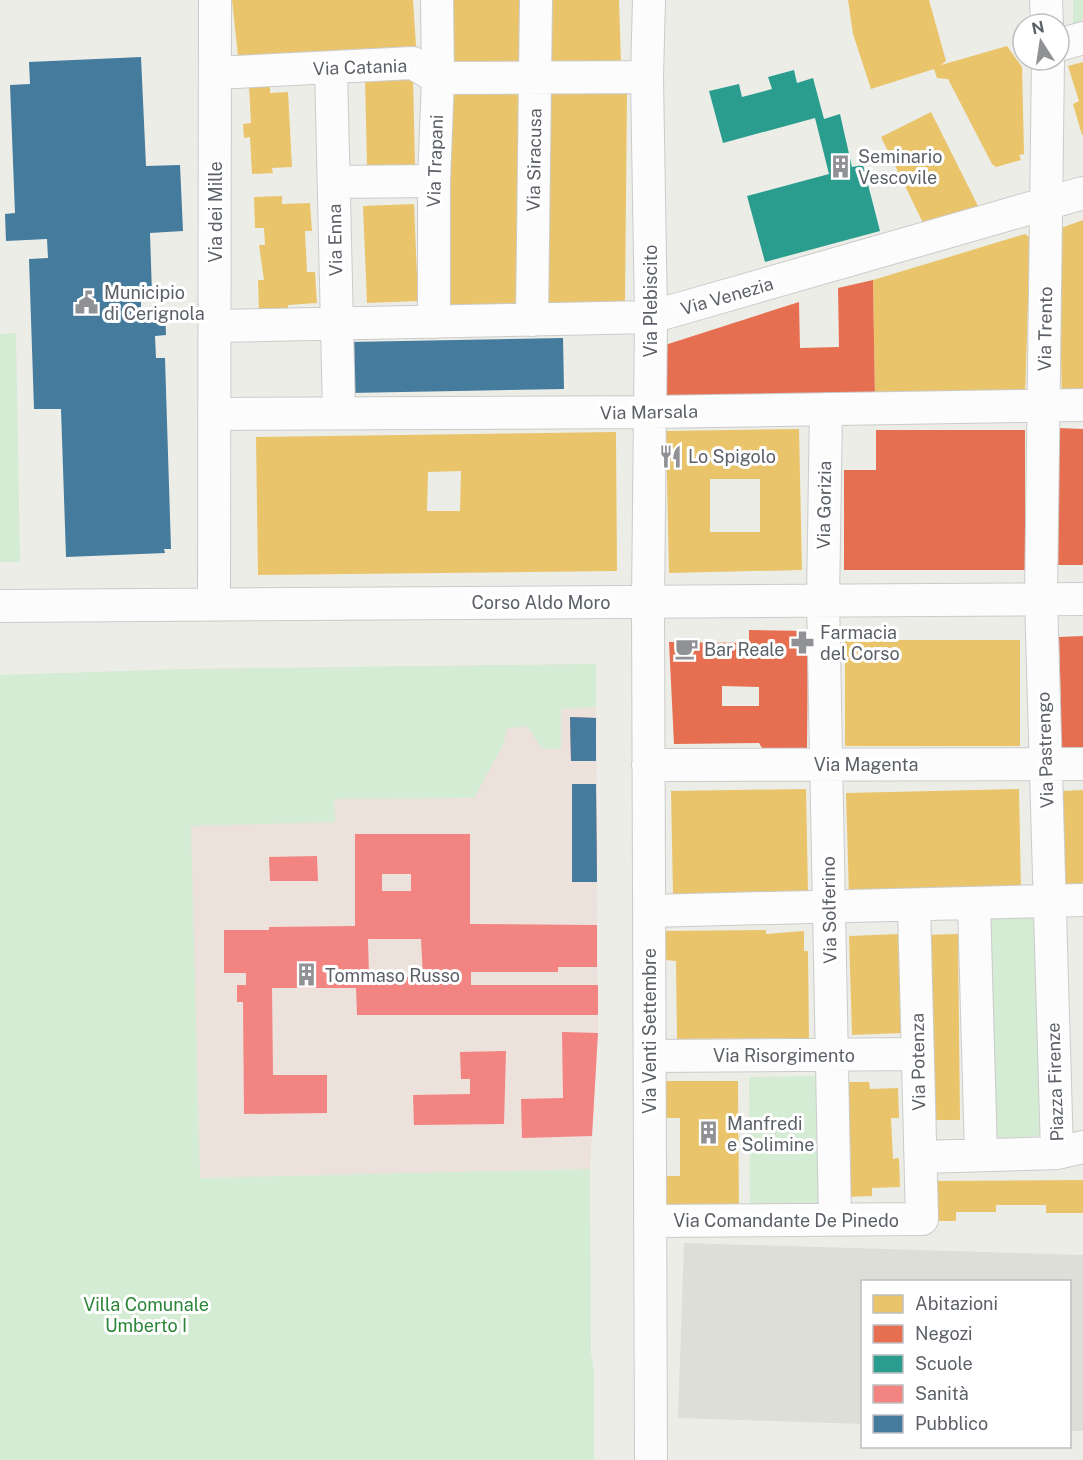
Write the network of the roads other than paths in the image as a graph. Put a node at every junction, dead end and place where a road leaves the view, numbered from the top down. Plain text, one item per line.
1 (215, 0) edge
2 (437, 0) edge
3 (536, 0) edge
4 (649, 0) edge
5 (332, 68) junction
6 (1048, 72) edge
7 (215, 73) junction
8 (536, 76) junction
9 (646, 77) junction
10 (438, 78) junction
11 (434, 181) junction
12 (334, 182) junction
13 (1083, 193) edge
14 (1047, 205) junction
15 (651, 317) junction
16 (532, 320) junction
17 (434, 322) junction
18 (336, 324) junction
19 (216, 326) junction
20 (1083, 405) edge
21 (1043, 406) junction
22 (826, 409) junction
23 (339, 412) junction
24 (650, 412) junction
25 (214, 414) junction
26 (1083, 598) edge
27 (1041, 599) junction
28 (823, 600) junction
29 (648, 602) junction
30 (214, 603) junction
31 (0, 606) edge
32 (1046, 764) junction
33 (1083, 764) edge
34 (648, 765) junction
35 (826, 765) junction
36 (1083, 900) edge
37 (1050, 901) junction
38 (974, 903) junction
39 (914, 905) junction
40 (829, 907) junction
41 (649, 911) junction
42 (918, 1054) junction
43 (832, 1055) junction
44 (650, 1056) junction
45 (1070, 1150) edge
46 (981, 1155) junction
47 (921, 1157) junction
48 (835, 1219) junction
49 (922, 1219) joint
50 (650, 1221) junction
51 (651, 1460) edge

1 - 7 street, Via dei Mille
2 - 10 street, Via Trapani
3 - 8 street, Via Siracusa
4 - 9 street, Via Plebiscito
5 - 7 street, Via Catania
5 - 10 street, Via Catania
5 - 12 street, Via Enna
6 - 14 street, Via Trento
7 - 19 street, Via dei Mille
8 - 9 street
8 - 10 street
8 - 16 street, Via Siracusa
9 - 15 street, Via Plebiscito
10 - 11 street, Via Trapani
11 - 12 street
11 - 17 street, Via Trapani
12 - 18 street, Via Enna
13 - 14 street, Via Venezia
14 - 15 street, Via Venezia
14 - 21 street, Via Trento
15 - 16 street, Via Venezia
15 - 24 street, Via Plebiscito
16 - 17 street, Via Venezia
17 - 18 street, Via Venezia
18 - 19 street, Via Venezia
18 - 23 street, Via Enna
19 - 25 street, Via dei Mille
20 - 21 street, Via Marsala
21 - 22 street, Via Marsala
21 - 27 street, Via Trento
22 - 24 street, Via Marsala
22 - 28 street, Via Gorizia
23 - 24 street, Via Marsala
23 - 25 street, Via Marsala
24 - 29 street, Via Plebiscito
25 - 30 street, Via dei Mille
26 - 27 street, Corso Aldo Moro
27 - 28 street, Corso Aldo Moro
27 - 32 street, Via Pastrengo
28 - 29 street, Corso Aldo Moro
28 - 35 street, Via Solferino
29 - 30 street, Corso Aldo Moro
29 - 34 street, Via Venti Settembre
30 - 31 street, Corso Aldo Moro
32 - 33 street, Via Magenta
32 - 35 street, Via Magenta
32 - 37 street, Via Pastrengo
34 - 35 street, Via Magenta
34 - 41 street, Via Venti Settembre
35 - 40 street, Via Solferino
36 - 37 street
37 - 38 street
37 - 45 street, Piazza Firenze
38 - 39 street
38 - 46 street
39 - 40 street
39 - 42 street, Via Potenza
40 - 41 street
40 - 43 street, Via Solferino
41 - 44 street, Via Venti Settembre
42 - 43 street, Via Risorgimento
42 - 47 street, Via Potenza
43 - 44 street, Via Risorgimento
43 - 48 street, Via Solferino
44 - 50 street, Via Venti Settembre
45 - 46 street, Piazza Firenze
46 - 47 street, Piazza Firenze
47 - 49 street, Via Potenza
48 - 49 street, Via Comandante De Pinedo
48 - 50 street, Via Comandante De Pinedo
50 - 51 street, Via Venti Settembre

